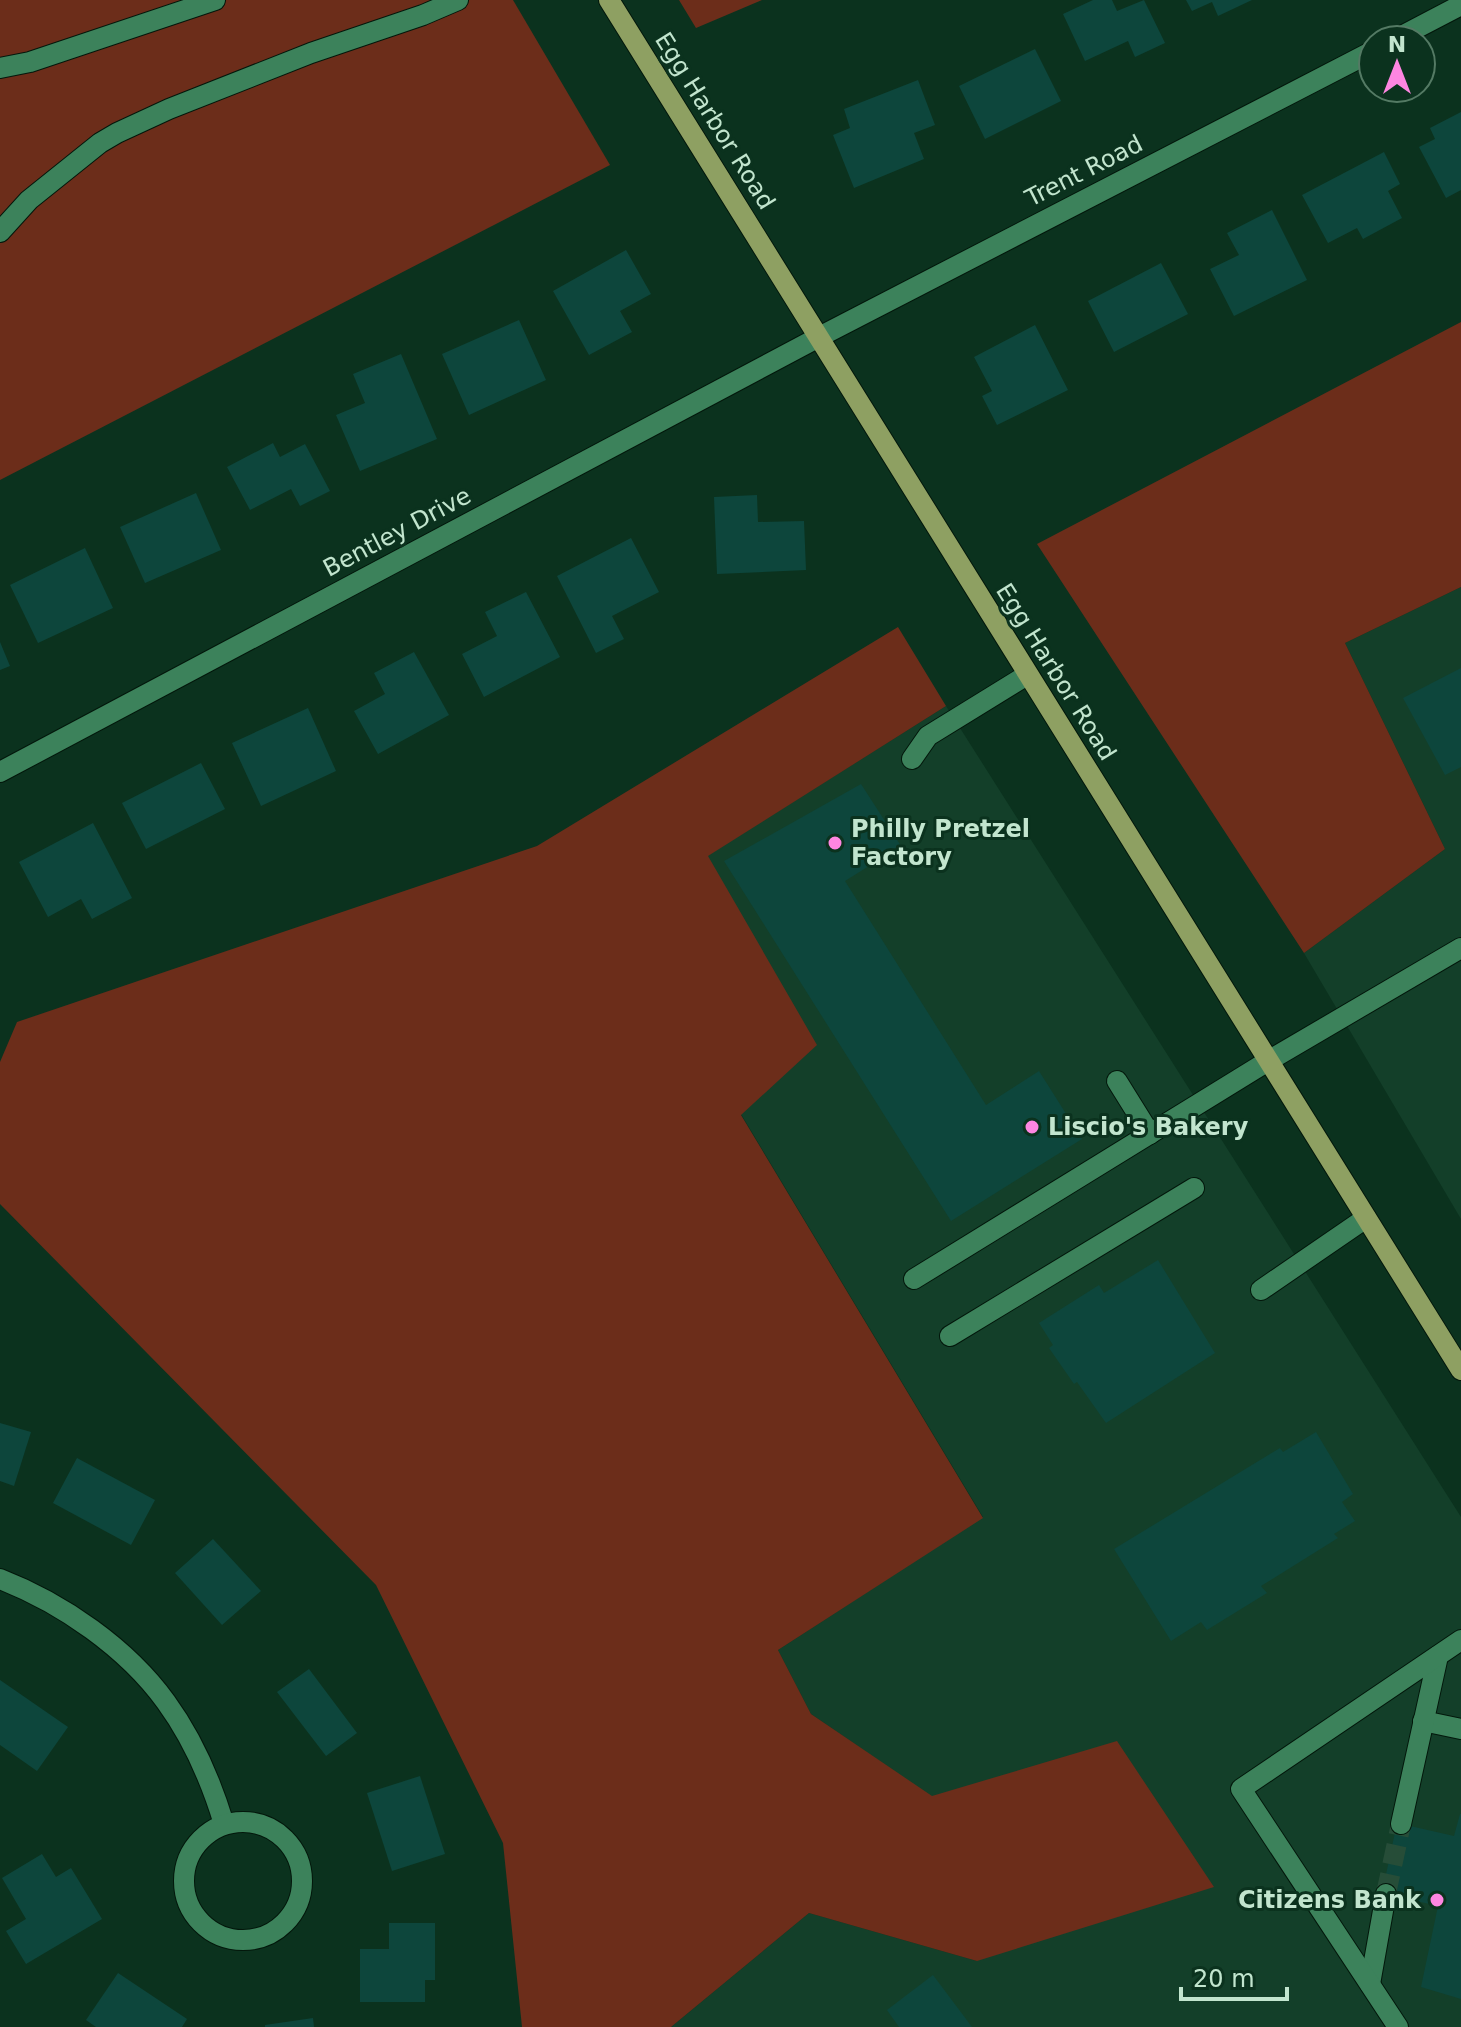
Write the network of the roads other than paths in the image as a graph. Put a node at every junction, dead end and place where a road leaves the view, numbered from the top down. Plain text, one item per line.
1 (215, 0) edge
2 (458, 0) edge
3 (609, 0) edge
4 (1461, 5) edge
5 (418, 7) edge
6 (1425, 24) edge
7 (1357, 59) edge
8 (0, 68) edge
9 (0, 232) edge
10 (819, 337) junction
11 (1027, 675) junction
12 (912, 759) dead end
13 (0, 772) edge
14 (1461, 948) edge
15 (1268, 1061) junction
16 (1117, 1081) dead end
17 (1150, 1134) junction
18 (1194, 1188) dead end
19 (1366, 1218) junction
20 (914, 1279) dead end
21 (1261, 1290) dead end
22 (950, 1336) dead end
23 (1461, 1370) edge
24 (0, 1579) edge
25 (1461, 1640) edge
26 (1438, 1656) junction
27 (1423, 1721) junction
28 (1461, 1729) edge
29 (224, 1824) junction
30 (1401, 1824) tunnel mouth
31 (1386, 1894) tunnel mouth
32 (1370, 1984) junction
33 (1398, 2027) edge

1 - 8 street
2 - 5 street
3 - 10 main road, Egg Harbor Road
4 - 6 street
5 - 9 street
7 - 10 street, Trent Road
10 - 11 main road, Egg Harbor Road
10 - 13 street, Bentley Drive
11 - 12 street
11 - 15 main road, Egg Harbor Road
14 - 15 street
15 - 17 street
15 - 19 main road, Egg Harbor Road
16 - 17 street
17 - 20 street
18 - 22 street
19 - 21 street
19 - 23 main road, Egg Harbor Road
24 - 29 street
25 - 26 street
26 - 27 street
26 - 32 street
27 - 28 street
27 - 30 street
29 - 29 street
31 - 32 street
32 - 33 street

